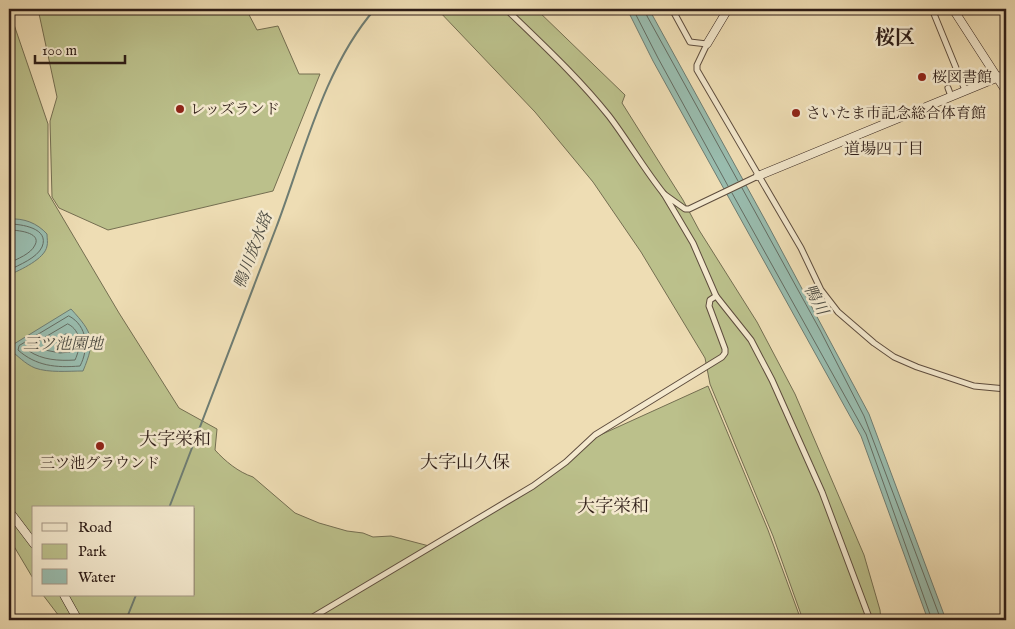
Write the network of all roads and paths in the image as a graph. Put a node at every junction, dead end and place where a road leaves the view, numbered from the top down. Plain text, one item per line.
1 (506, 9) edge
2 (672, 9) edge
3 (728, 9) edge
4 (932, 9) edge
5 (953, 9) edge
6 (707, 44) junction
7 (1006, 74) edge
8 (998, 78) junction
9 (948, 88) dead end
10 (966, 90) junction
11 (1006, 91) edge
12 (951, 96) junction
13 (757, 177) junction
14 (664, 194) junction
15 (716, 296) junction
16 (1006, 389) edge
17 (9, 511) edge
18 (32, 541) edge
19 (65, 596) edge
20 (78, 620) edge
21 (308, 620) edge
22 (870, 620) edge

1 - 14 street
2 - 6 street
3 - 6 street
4 - 10 street
5 - 8 street
6 - 13 street
7 - 8 street
8 - 10 street
8 - 11 street
9 - 12 street
10 - 12 street
12 - 13 street
13 - 14 street
13 - 16 street
14 - 15 street
15 - 21 street
15 - 22 street
17 - 18 street
19 - 20 street

